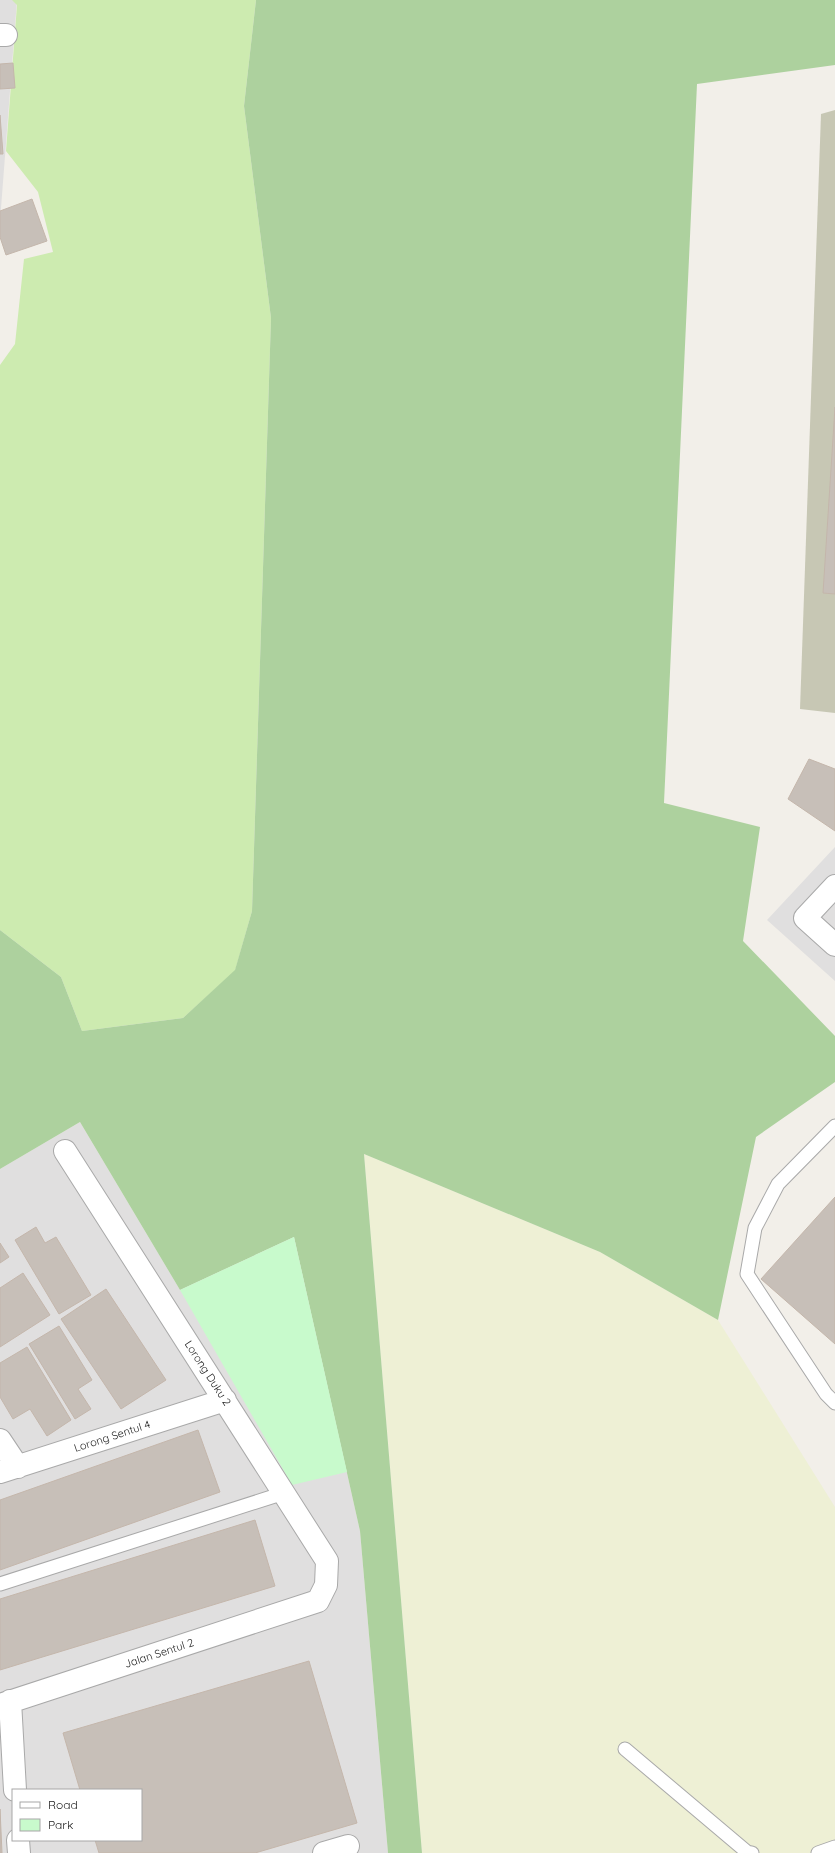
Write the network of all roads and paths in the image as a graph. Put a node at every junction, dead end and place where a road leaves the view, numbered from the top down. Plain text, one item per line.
1 (835, 886) edge
2 (835, 945) edge
3 (835, 1126) edge
4 (65, 1151) dead end
5 (225, 1400) junction
6 (835, 1403) edge
7 (0, 1440) edge
8 (9, 1470) edge
9 (284, 1493) junction
10 (0, 1584) edge
11 (318, 1601) joint
12 (5, 1703) edge
13 (625, 1749) dead end
14 (15, 1789) edge
15 (18, 1841) edge
16 (348, 1846) dead end
17 (835, 1846) edge
18 (18, 1853) edge
19 (324, 1853) edge
20 (752, 1853) edge
21 (818, 1853) edge

1 - 2 street
3 - 6 lane
4 - 5 street, Lorong Duku 2
5 - 8 street, Lorong Sentul 4
5 - 9 street, Lorong Duku 2
7 - 8 street
9 - 10 lane
9 - 11 street, Lorong Duku 2
11 - 12 street, Jalan Sentul 2
12 - 14 street
13 - 20 lane
15 - 18 street
16 - 19 street
17 - 21 lane

